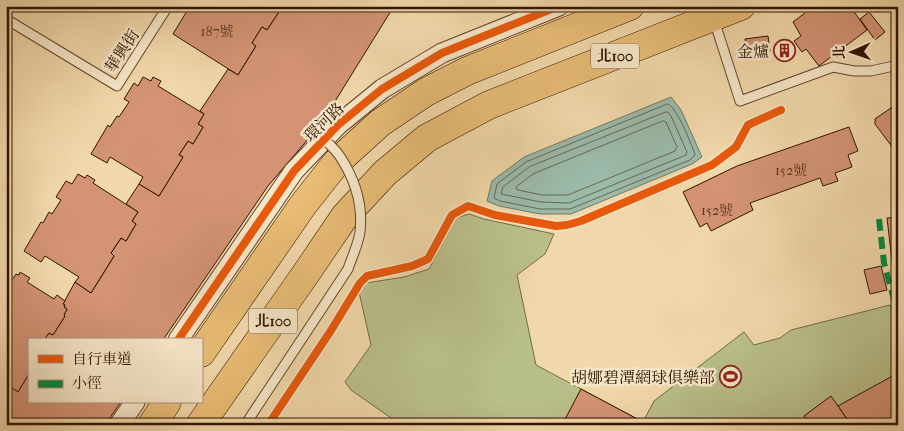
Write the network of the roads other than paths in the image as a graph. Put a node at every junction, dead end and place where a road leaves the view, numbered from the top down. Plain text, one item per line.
1 (168, 6) edge
2 (559, 6) edge
3 (630, 6) edge
4 (741, 6) edge
5 (713, 17) junction
6 (6, 19) edge
7 (898, 65) edge
8 (315, 130) dead end
9 (179, 338) edge
10 (202, 352) edge
11 (134, 404) edge
12 (166, 404) edge
13 (119, 425) edge
14 (152, 425) edge
15 (200, 425) edge
16 (245, 425) edge

1 - 6 lane, 華興街
2 - 9 street, 環河路
3 - 10 highway, 北100
4 - 5 highway, 北100
5 - 7 lane
5 - 15 highway, 北100
8 - 16 lane, bridge
11 - 13 street
12 - 14 highway

